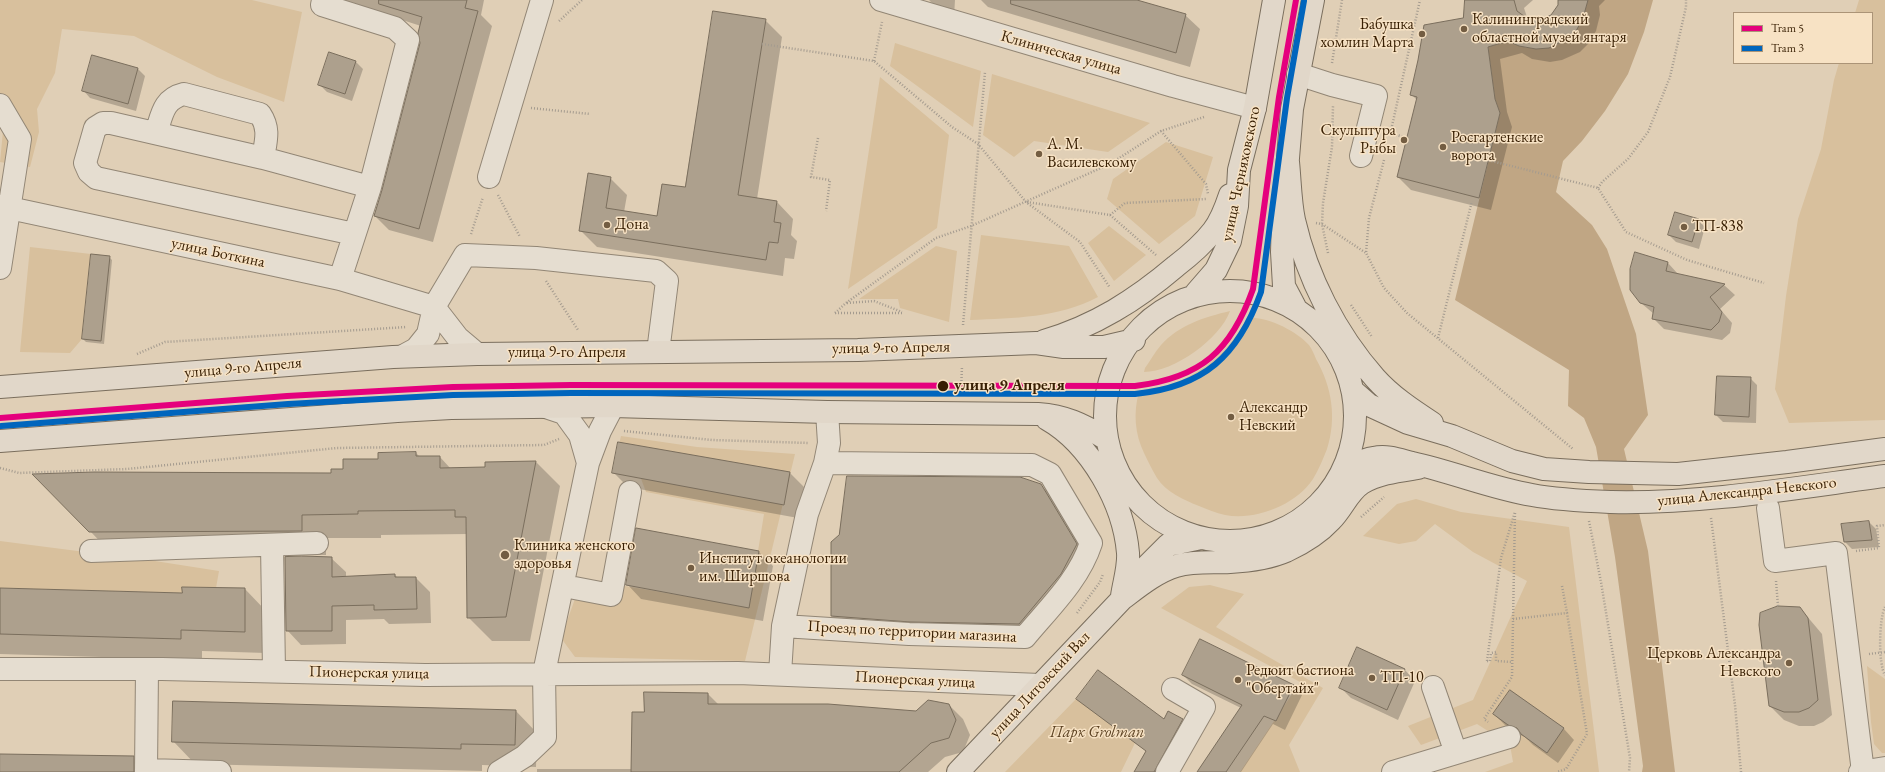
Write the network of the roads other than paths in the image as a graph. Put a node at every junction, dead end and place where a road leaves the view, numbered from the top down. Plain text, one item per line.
1 (323, 0) edge
2 (542, 0) edge
3 (881, 0) edge
4 (1274, 0) edge
5 (1313, 0) edge
6 (1298, 74) junction
7 (0, 106) edge
8 (1248, 106) junction
9 (156, 133) junction
10 (1361, 156) dead end
11 (263, 158) junction
12 (1288, 162) junction
13 (1239, 170) junction
14 (488, 177) road end
15 (370, 187) junction
16 (4, 207) edge
17 (354, 234) junction
18 (0, 268) edge
19 (340, 279) junction
20 (1196, 293) junction
21 (434, 307) junction
22 (1295, 307) junction
23 (1134, 340) junction
24 (1036, 343) junction
25 (658, 352) junction
26 (477, 354) junction
27 (403, 356) junction
28 (0, 387) edge
29 (1353, 391) junction
30 (543, 406) junction
31 (613, 406) junction
32 (828, 412) junction
33 (1038, 414) junction
34 (1452, 436) junction
35 (1105, 438) junction
36 (0, 441) edge
37 (1885, 449) edge
38 (827, 453) junction
39 (588, 463) junction
40 (1429, 466) junction
41 (1885, 476) edge
42 (1335, 484) junction
43 (630, 492) dead end
44 (1136, 500) junction
45 (1768, 508) dead end
46 (1202, 538) junction
47 (317, 543) dead end
48 (272, 545) junction
49 (91, 551) dead end
50 (564, 586) junction
51 (1122, 599) junction
52 (783, 626) junction
53 (0, 669) edge
54 (147, 669) junction
55 (274, 671) junction
56 (544, 673) junction
57 (785, 674) junction
58 (1040, 685) junction
59 (1433, 687) dead end
60 (1173, 689) dead end
61 (1509, 737) road end
62 (1456, 753) junction
63 (1885, 768) edge
64 (146, 771) edge
65 (220, 772) edge
66 (499, 772) edge
67 (958, 772) edge
68 (1167, 772) edge
69 (1393, 772) edge
70 (1860, 772) edge
71 (1863, 772) edge

1 - 15 street
2 - 14 street
3 - 8 street, Клиническая улица
4 - 8 main road, улица Черняховского
5 - 6 main road
6 - 10 street
6 - 12 main road
7 - 16 street
8 - 13 main road, улица Черняховского
9 - 11 street
9 - 11 street
9 - 17 street
11 - 15 street
12 - 22 main road
12 - 34 main road
13 - 20 main road, улица Черняховского
13 - 24 main road
15 - 17 street
16 - 18 street
16 - 19 street, улица Боткина
17 - 19 street
19 - 21 street, улица Боткина
20 - 22 main road
20 - 23 main road
21 - 25 street
21 - 26 street
21 - 27 street
22 - 29 main road
23 - 24 main road, улица 9-го Апреля
23 - 35 main road
24 - 25 main road, улица 9-го Апреля
25 - 26 main road, улица 9-го Апреля
26 - 27 main road, улица 9-го Апреля
27 - 28 main road, улица 9-го Апреля
29 - 34 main road, улица Александра Невского
29 - 42 main road
30 - 31 main road
30 - 36 main road
30 - 39 street
31 - 32 main road
31 - 39 street
32 - 33 main road
32 - 38 street
33 - 35 main road
33 - 51 main road
34 - 37 main road, улица Александра Невского
35 - 44 main road
38 - 52 street
38 - 52 street, Проезд по территории магазина
39 - 50 street
40 - 41 main road, улица Александра Невского
40 - 42 main road, улица Александра Невского
40 - 51 main road
42 - 46 main road, улица Александра Невского
43 - 50 street
44 - 46 main road
44 - 51 main road, улица Литовский Вал
45 - 71 street
46 - 51 main road, улица Литовский Вал
47 - 48 street
48 - 49 street
48 - 55 street
50 - 56 street
51 - 58 main road, улица Литовский Вал
52 - 57 street
53 - 54 street, Пионерская улица
54 - 55 street, Пионерская улица
54 - 64 street
55 - 56 street, Пионерская улица
56 - 57 street, Пионерская улица
56 - 66 street
57 - 58 street, Пионерская улица
58 - 67 main road, улица Литовский Вал
59 - 62 street
60 - 68 street
61 - 62 street
62 - 69 street
63 - 71 street
64 - 65 street
70 - 71 street

